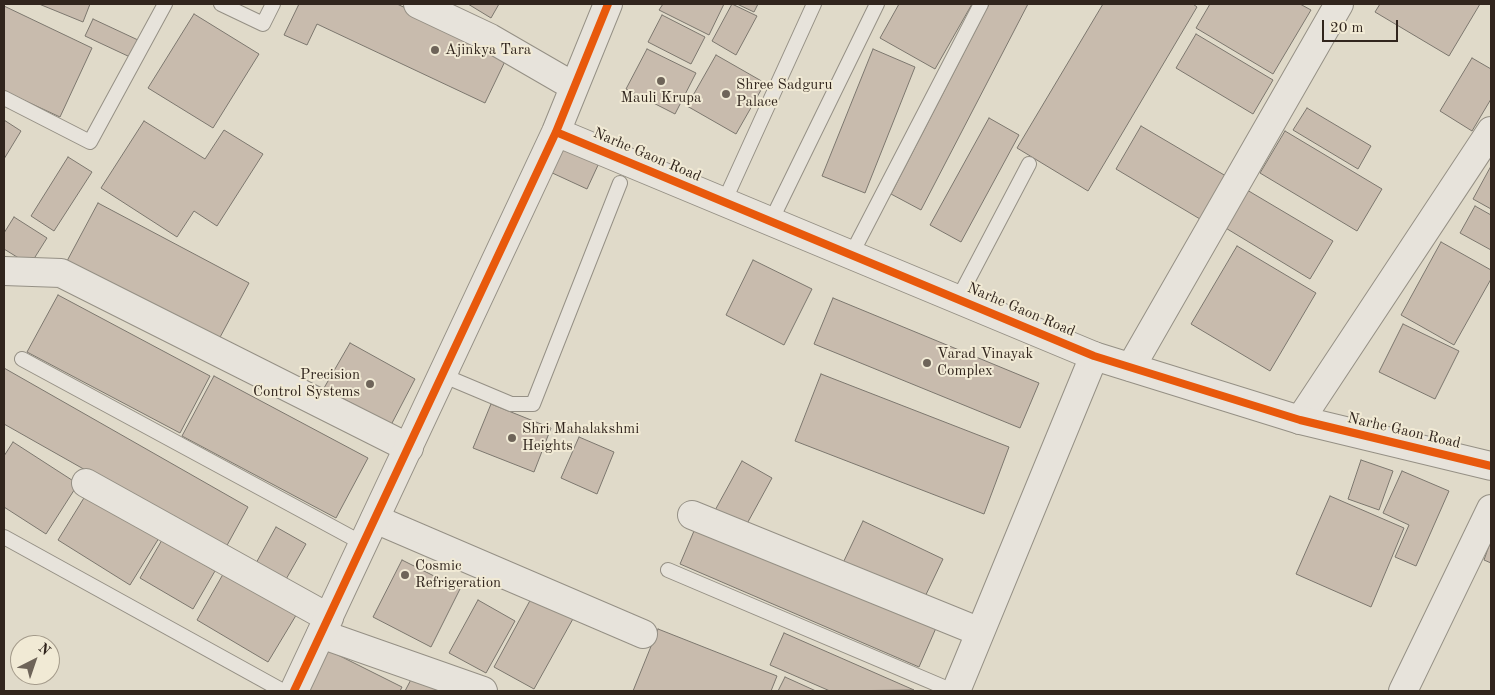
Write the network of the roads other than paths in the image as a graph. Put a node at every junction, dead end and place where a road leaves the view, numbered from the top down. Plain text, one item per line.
1 (165, 4) edge
2 (221, 4) edge
3 (274, 4) edge
4 (418, 4) edge
5 (608, 4) edge
6 (814, 4) edge
7 (877, 4) edge
8 (982, 4) edge
9 (1339, 4) edge
10 (573, 86) junction
11 (4, 98) edge
12 (1491, 131) edge
13 (556, 132) junction
14 (1029, 164) dead end
15 (620, 183) dead end
16 (724, 202) junction
17 (771, 221) junction
18 (851, 255) junction
19 (4, 271) edge
20 (958, 299) junction
21 (1094, 356) junction
22 (22, 359) dead end
23 (1131, 367) junction
24 (442, 375) junction
25 (1300, 420) junction
26 (409, 448) junction
27 (1491, 466) edge
28 (86, 483) dead end
29 (1491, 509) edge
30 (692, 515) dead end
31 (375, 519) junction
32 (4, 538) edge
33 (362, 543) junction
34 (668, 570) dead end
35 (325, 626) junction
36 (980, 632) junction
37 (643, 634) dead end
38 (283, 691) edge
39 (294, 691) edge
40 (483, 691) edge
41 (955, 691) edge
42 (1403, 691) edge

1 - 11 lane
2 - 3 lane
4 - 10 street
5 - 10 street
6 - 16 lane
7 - 17 lane
8 - 18 lane
9 - 23 street
10 - 13 street
12 - 25 street
13 - 16 street, Narhe Gaon Road
13 - 24 street
14 - 20 lane
15 - 24 lane
16 - 17 street, Narhe Gaon Road
17 - 18 street, Narhe Gaon Road
18 - 20 street, Narhe Gaon Road
19 - 26 street
20 - 21 street, Narhe Gaon Road
21 - 23 street, Narhe Gaon Road
21 - 36 street
22 - 33 lane
23 - 25 street, Narhe Gaon Road
24 - 26 street
25 - 27 street, Narhe Gaon Road
26 - 31 street
28 - 35 street
29 - 42 street
30 - 36 street
31 - 33 street
31 - 37 street
32 - 38 lane
33 - 35 street
34 - 41 lane
35 - 39 street
35 - 40 street
36 - 41 street

